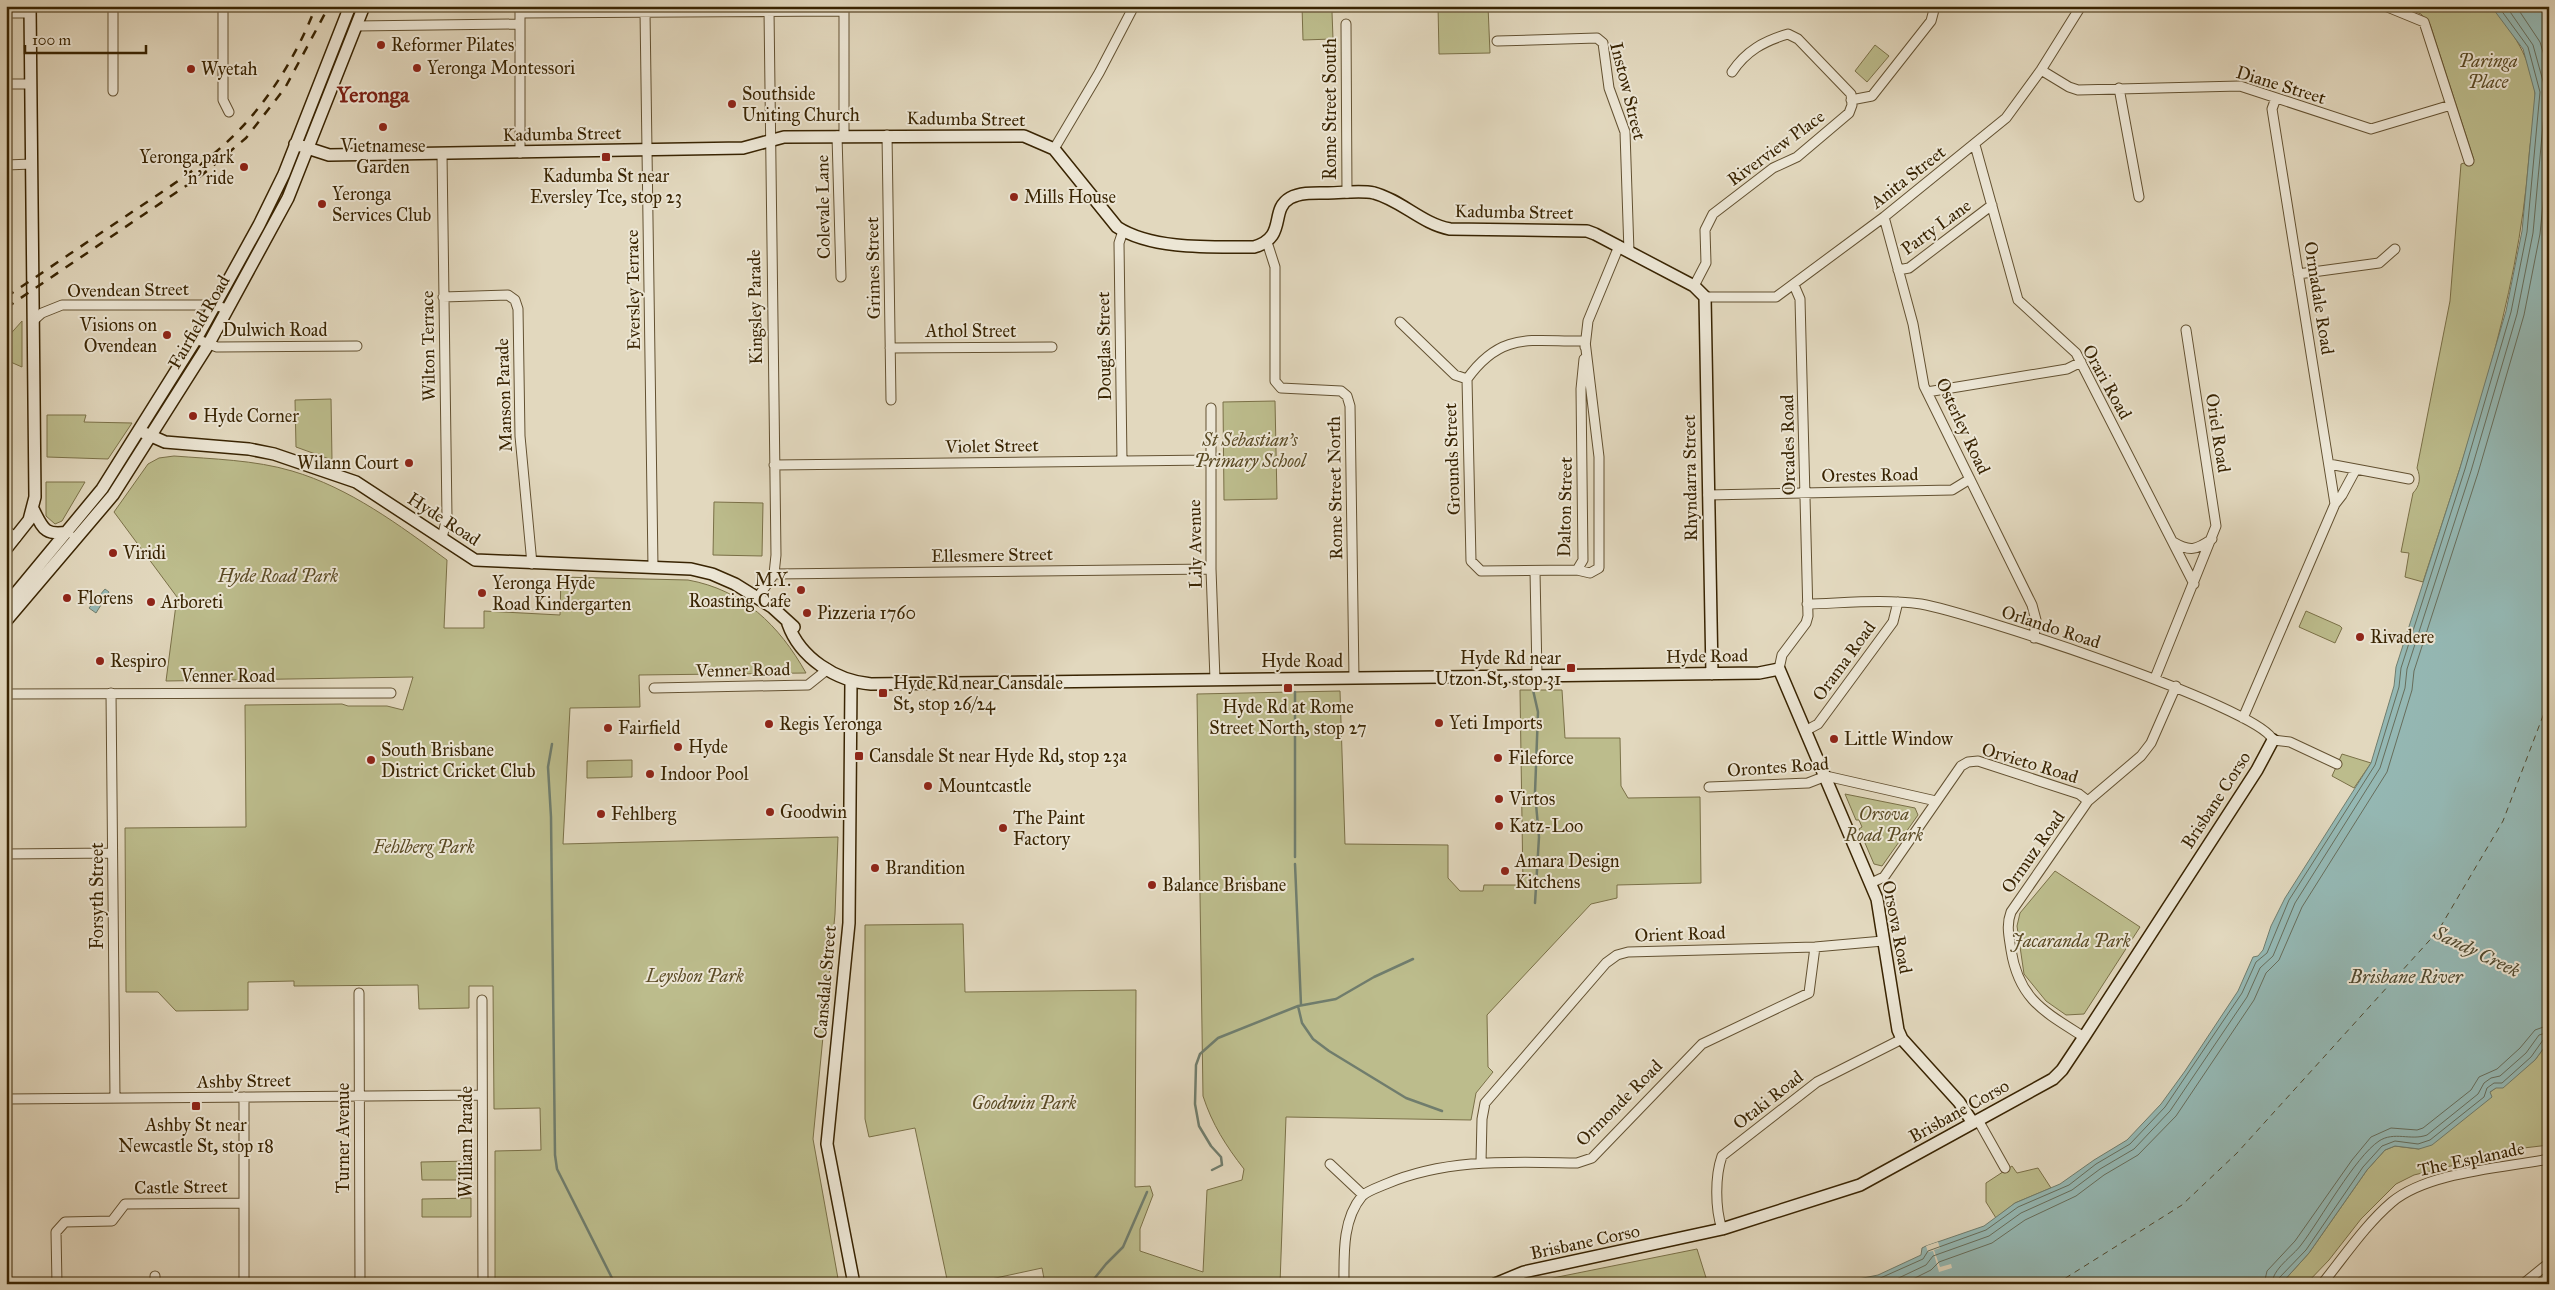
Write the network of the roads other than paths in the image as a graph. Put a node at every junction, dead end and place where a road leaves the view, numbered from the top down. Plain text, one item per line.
1 (113, 6) edge
2 (222, 6) edge
3 (350, 6) edge
4 (364, 6) edge
5 (1134, 6) edge
6 (1935, 6) edge
7 (2081, 6) edge
8 (2386, 6) edge
9 (669, 9) edge
10 (844, 9) edge
11 (30, 10) edge
12 (520, 10) edge
13 (768, 11) junction
14 (646, 12) junction
15 (6, 13) edge
16 (520, 24) junction
17 (1346, 24) dead end
18 (356, 26) junction
19 (1498, 41) dead end
20 (2041, 70) junction
21 (1732, 72) dead end
22 (6, 84) edge
23 (30, 84) junction
24 (2120, 88) junction
25 (113, 91) dead end
26 (2276, 98) junction
27 (1852, 100) junction
28 (2451, 105) junction
29 (229, 112) dead end
30 (887, 135) junction
31 (841, 136) junction
32 (769, 141) junction
33 (295, 144) junction
34 (1975, 145) junction
35 (307, 149) junction
36 (647, 149) junction
37 (1054, 149) junction
38 (520, 152) junction
39 (442, 154) junction
40 (2469, 161) dead end
41 (6, 164) edge
42 (32, 164) junction
43 (1347, 193) junction
44 (2139, 197) dead end
45 (1992, 206) junction
46 (1884, 217) junction
47 (1123, 231) junction
48 (1267, 242) junction
49 (1619, 246) junction
50 (2395, 249) dead end
51 (1630, 252) junction
52 (1898, 270) junction
53 (2298, 274) junction
54 (841, 277) dead end
55 (1794, 285) junction
56 (1694, 286) junction
57 (443, 297) junction
58 (1705, 298) junction
59 (214, 305) junction
60 (227, 309) junction
61 (33, 321) junction
62 (1400, 322) dead end
63 (2186, 330) dead end
64 (196, 339) junction
65 (1586, 341) junction
66 (208, 345) junction
67 (357, 346) dead end
68 (1052, 346) dead end
69 (890, 348) junction
70 (2081, 362) junction
71 (1467, 379) junction
72 (1927, 392) junction
73 (891, 400) dead end
74 (1211, 408) dead end
75 (140, 431) junction
76 (151, 438) junction
77 (1211, 460) junction
78 (1122, 461) junction
79 (2329, 464) junction
80 (774, 465) junction
81 (2356, 469) junction
82 (1970, 479) junction
83 (2409, 479) dead end
84 (1805, 493) junction
85 (1708, 494) junction
86 (2335, 504) junction
87 (33, 509) junction
88 (6, 530) edge
89 (68, 532) junction
90 (16, 538) junction
91 (442, 538) junction
92 (2212, 539) junction
93 (2173, 542) junction
94 (6, 550) edge
95 (532, 564) junction
96 (653, 567) junction
97 (1211, 570) junction
98 (1578, 570) junction
99 (1535, 571) junction
100 (774, 574) junction
101 (2194, 584) junction
102 (758, 597) junction
103 (1898, 602) junction
104 (1807, 604) junction
105 (6, 605) edge
106 (6, 621) edge
107 (2034, 638) junction
108 (828, 669) junction
109 (1779, 669) junction
110 (1712, 674) junction
111 (1537, 676) junction
112 (1354, 678) junction
113 (2155, 678) junction
114 (851, 680) junction
115 (1215, 680) junction
116 (2176, 686) junction
117 (654, 688) dead end
118 (391, 692) dead end
119 (112, 693) junction
120 (6, 694) edge
121 (2243, 718) junction
122 (1805, 731) junction
123 (2273, 740) junction
124 (2337, 764) dead end
125 (1826, 776) junction
126 (1709, 787) dead end
127 (1936, 801) junction
128 (2088, 801) junction
129 (112, 853) junction
130 (6, 854) edge
131 (1872, 883) junction
132 (1882, 941) junction
133 (1816, 947) junction
134 (359, 993) dead end
135 (482, 1000) dead end
136 (2084, 1038) junction
137 (1902, 1040) junction
138 (482, 1095) junction
139 (359, 1096) junction
140 (244, 1097) junction
141 (115, 1098) junction
142 (6, 1099) edge
143 (1976, 1122) junction
144 (2549, 1160) edge
145 (1481, 1162) junction
146 (1330, 1164) dead end
147 (2005, 1168) dead end
148 (1363, 1195) junction
149 (244, 1203) junction
150 (1722, 1229) junction
151 (2549, 1263) edge
152 (57, 1284) edge
153 (244, 1284) edge
154 (360, 1284) edge
155 (482, 1284) edge
156 (854, 1284) edge
157 (1344, 1284) edge
158 (1495, 1284) edge
159 (2322, 1284) edge
160 (2523, 1284) edge

1 - 25 street
2 - 29 street
3 - 33 street, Fairfield Road
4 - 18 street, Fairfield Road
5 - 37 street
6 - 27 street
7 - 20 street, Anita Street
8 - 28 street
9 - 13 street
9 - 14 street
10 - 13 street
10 - 31 street, Colevale Lane
11 - 15 street
11 - 23 street
12 - 14 street
12 - 16 street
13 - 32 street, Kingsley Parade
14 - 36 street, Eversley Terrace
16 - 18 street
16 - 38 street
17 - 43 street, Rome Street South
18 - 35 street, Fairfield Road
19 - 51 street, Instow Street
20 - 24 street, Diane Street
20 - 34 street, Anita Street
21 - 27 street
22 - 23 street
23 - 42 street
24 - 26 street, Diane Street
24 - 44 street
26 - 28 street, Diane Street
26 - 53 street, Ormadale Road
27 - 56 street, Riverview Place
28 - 40 street
30 - 31 street, Kadumba Street
30 - 37 street, Kadumba Street
30 - 69 street, Grimes Street
31 - 32 street, Kadumba Street
31 - 54 street, Colevale Lane
32 - 36 street, Kadumba Street
32 - 80 street, Kingsley Parade
33 - 35 street, Kadumba Street
33 - 59 street, Fairfield Road
34 - 45 street, Orari Road
34 - 46 street, Anita Street
35 - 39 street, Kadumba Street
35 - 60 street, Fairfield Road
36 - 38 street, Kadumba Street
36 - 96 street, Eversley Terrace
37 - 47 street, Kadumba Street
38 - 39 street, Kadumba Street
39 - 57 street, Wilton Terrace
41 - 42 street
42 - 61 street
43 - 48 street, Kadumba Street
43 - 49 street, Kadumba Street
45 - 52 street, Party Lane
45 - 70 street, Orari Road
46 - 52 street, Osterley Road
46 - 55 street, Anita Street
47 - 48 street
47 - 78 street, Douglas Street
48 - 112 street, Rome Street North
49 - 51 street, Kadumba Street
49 - 65 street, Dalton Street
50 - 53 street
51 - 56 street, Kadumba Street
52 - 72 street, Osterley Road
53 - 79 street, Ormadale Road
55 - 58 street, Anita Street
55 - 84 street, Orcades Road
56 - 58 street
57 - 91 street, Wilton Terrace
57 - 95 street, Manson Parade
58 - 85 street, Rhyndarra Street
59 - 60 street, Ovendean Street
59 - 61 street, Ovendean Street
59 - 64 street, Fairfield Road
60 - 66 street, Fairfield Road
61 - 87 street
62 - 71 street
63 - 92 street, Oriel Road
64 - 66 street, Dulwich Road
64 - 75 street, Fairfield Road
65 - 71 street, Grounds Street
65 - 98 street, Dalton Street
65 - 98 street, Dalton Street
66 - 67 street, Dulwich Road
66 - 76 street, Fairfield Road
68 - 69 street, Athol Street
69 - 73 street, Grimes Street
70 - 72 street
70 - 93 street, Orari Road
71 - 99 street, Grounds Street
72 - 82 street, Osterley Road
74 - 77 street, Lily Avenue
75 - 76 street, Hyde Road
75 - 89 street, Fairfield Road
76 - 91 street, Hyde Road
76 - 106 street, Fairfield Road
77 - 78 street, Violet Street
77 - 97 street, Lily Avenue
78 - 80 street, Violet Street
79 - 81 street
79 - 86 street, Ormadale Road
80 - 100 street, Kingsley Parade
81 - 83 street
81 - 86 street
82 - 84 street, Orestes Road
82 - 107 street, Osterley Road
84 - 85 street, Orestes Road
84 - 104 street, Orcades Road
85 - 110 street, Rhyndarra Street
86 - 121 street
87 - 89 street
87 - 90 street
88 - 90 street
89 - 105 street, Fairfield Road
90 - 94 street
91 - 95 street, Hyde Road
92 - 93 street
92 - 101 street, Oriel Road
93 - 101 street, Orari Road
95 - 96 street, Hyde Road
96 - 102 street, Hyde Road
97 - 100 street, Ellesmere Street
97 - 115 street, Lily Avenue
98 - 99 street, Grounds Street
99 - 111 street
100 - 102 street
101 - 113 street, Oriel Road
102 - 108 street, Hyde Road
103 - 104 street, Orlando Road
103 - 107 street, Orlando Road
103 - 122 street, Orama Road
104 - 109 street
107 - 113 street, Orlando Road
108 - 114 street, Hyde Road
108 - 117 street, Venner Road
109 - 110 street, Hyde Road
109 - 122 street, Orsova Road
110 - 111 street, Hyde Road
111 - 112 street, Hyde Road
112 - 115 street, Hyde Road
113 - 116 street, Orlando Road
114 - 115 street, Hyde Road
114 - 156 street, Cansdale Street
116 - 121 street, Orlando Road
116 - 128 street, Ormuz Road
118 - 119 street, Venner Road
119 - 120 street, Venner Road
119 - 129 street, Forsyth Street
121 - 123 street, Orlando Road
122 - 125 street, Orsova Road
123 - 124 street, Orlando Road
123 - 136 street, Brisbane Corso
125 - 126 street, Orontes Road
125 - 127 street, Orontes Road
125 - 131 street, Orsova Road
127 - 128 street, Orvieto Road
127 - 131 street, Orvieto Road
128 - 136 street, Ormuz Road
129 - 130 street
129 - 141 street, Forsyth Street
131 - 132 street, Orsova Road
132 - 133 street, Orient Road
132 - 137 street, Orsova Road
133 - 145 street, Ormonde Road
133 - 145 street, Orient Road
134 - 139 street, Turner Avenue
135 - 138 street, William Parade
136 - 143 street, Brisbane Corso
137 - 143 street, Orsova Road
137 - 150 street, Otaki Road
138 - 139 street, Ashby Street
138 - 155 street, William Parade
139 - 140 street, Ashby Street
139 - 154 street, Turner Avenue
140 - 141 street, Ashby Street
140 - 149 street
141 - 142 street, Ashby Street
143 - 147 street, Orsova Road
143 - 150 street, Brisbane Corso
144 - 159 street, The Esplanade
145 - 148 street, Ormonde Road
146 - 148 street
148 - 157 street
149 - 152 street, Castle Street
149 - 153 street
150 - 158 street, Brisbane Corso
151 - 160 street

